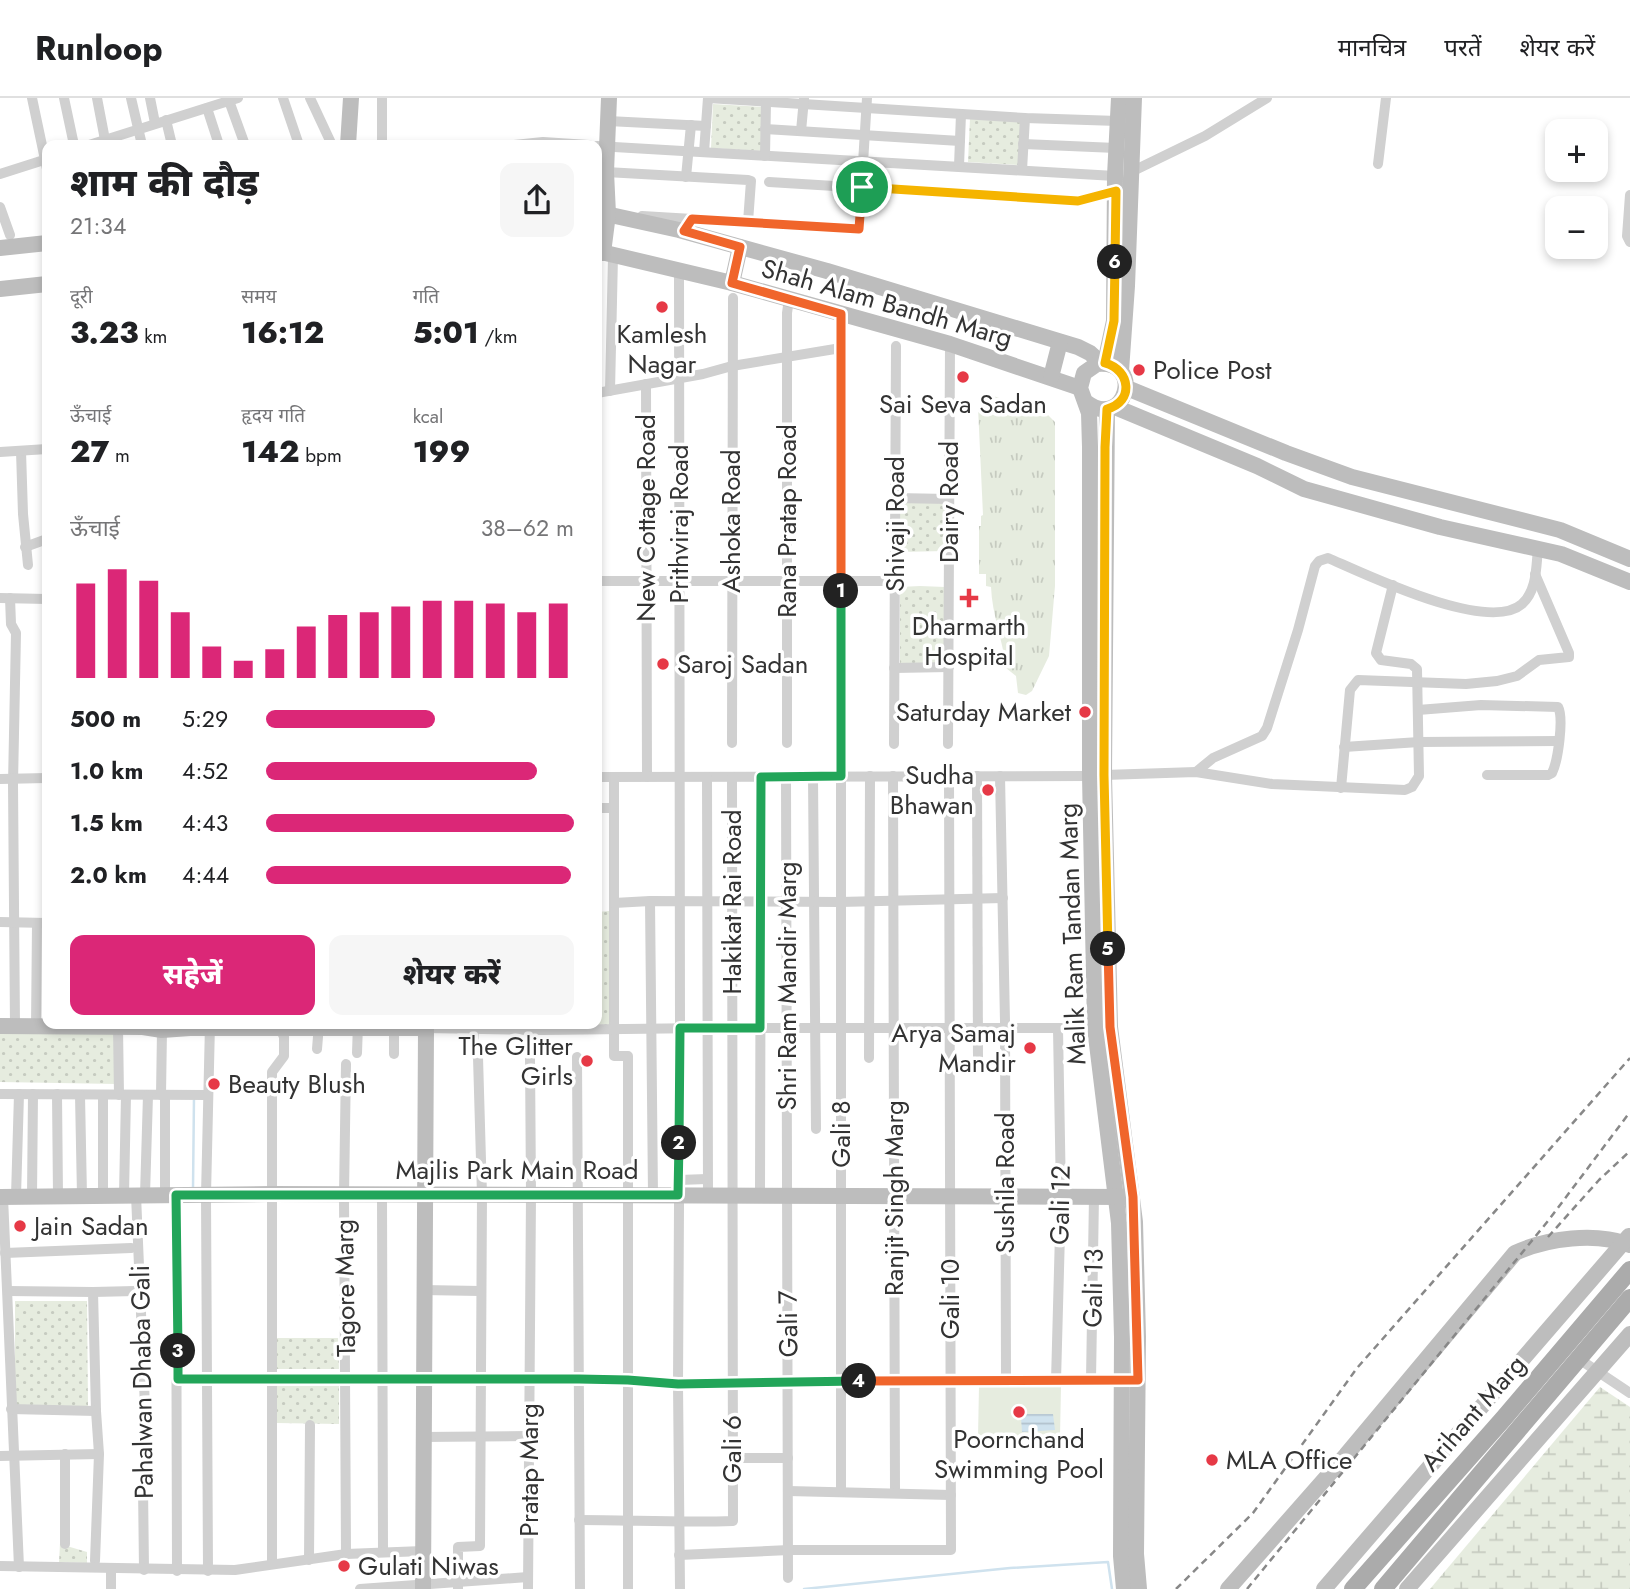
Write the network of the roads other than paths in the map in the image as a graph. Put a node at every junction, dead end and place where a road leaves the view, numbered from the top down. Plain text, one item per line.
1 (32, 98) edge
2 (64, 98) edge
3 (97, 98) edge
4 (131, 98) edge
5 (150, 98) edge
6 (283, 98) edge
7 (310, 98) edge
8 (351, 98) edge
9 (382, 98) edge
10 (609, 98) edge
11 (708, 98) edge
12 (1119, 98) edge
13 (1134, 98) edge
14 (1386, 98) edge
15 (232, 99) edge
16 (804, 101) edge
17 (1255, 101) edge
18 (766, 102) junction
19 (867, 103) edge
20 (207, 108) junction
21 (961, 114) junction
22 (1025, 118) junction
23 (608, 121) junction
24 (1118, 121) junction
25 (161, 122) junction
26 (691, 125) junction
27 (706, 126) junction
28 (138, 129) junction
29 (765, 129) junction
30 (801, 131) junction
31 (865, 135) junction
32 (73, 140) edge
33 (104, 140) edge
34 (112, 140) edge
35 (141, 140) edge
36 (170, 140) edge
37 (217, 140) edge
38 (243, 140) edge
39 (297, 140) edge
40 (330, 140) edge
41 (348, 140) edge
42 (382, 140) edge
43 (960, 141) junction
44 (42, 144) edge
45 (1023, 144) junction
46 (602, 147) edge
47 (1116, 148) junction
48 (688, 152) junction
49 (704, 152) junction
50 (765, 156) junction
51 (863, 161) junction
52 (42, 164) edge
53 (1378, 164) dead end
54 (959, 166) junction
55 (1022, 170) junction
56 (606, 172) junction
57 (0, 174) edge
58 (686, 177) junction
59 (1121, 180) junction
60 (769, 182) dead end
61 (862, 187) junction
62 (1630, 195) edge
63 (0, 206) edge
64 (602, 213) edge
65 (748, 222) junction
66 (688, 225) junction
67 (1630, 242) edge
68 (8, 243) edge
69 (42, 243) edge
70 (740, 247) junction
71 (604, 253) edge
72 (679, 271) junction
73 (42, 285) edge
74 (0, 289) edge
75 (733, 291) junction
76 (789, 299) junction
77 (841, 314) junction
78 (1060, 342) junction
79 (950, 344) junction
80 (896, 346) dead end
81 (841, 348) junction
82 (788, 356) junction
83 (1103, 363) junction
84 (732, 366) junction
85 (1121, 371) junction
86 (1051, 377) junction
87 (679, 378) junction
88 (646, 384) junction
89 (1127, 388) junction
90 (610, 391) junction
91 (602, 392) edge
92 (1083, 395) junction
93 (1111, 408) junction
94 (42, 449) edge
95 (21, 451) junction
96 (0, 452) edge
97 (1406, 490) junction
98 (895, 498) junction
99 (949, 499) junction
100 (1398, 516) junction
101 (42, 541) edge
102 (25, 547) junction
103 (1538, 549) junction
104 (1630, 559) edge
105 (28, 565) dead end
106 (1535, 574) junction
107 (602, 580) edge
108 (646, 580) junction
109 (679, 580) junction
110 (732, 581) junction
111 (787, 581) junction
112 (842, 581) junction
113 (895, 581) junction
114 (1630, 582) edge
115 (1393, 585) junction
116 (5, 598) edge
117 (42, 599) edge
118 (948, 667) junction
119 (894, 668) junction
120 (1418, 683) junction
121 (1418, 710) junction
122 (1558, 741) junction
123 (1419, 742) junction
124 (732, 743) dead end
125 (787, 743) dead end
126 (894, 744) dead end
127 (948, 744) dead end
128 (1344, 747) junction
129 (1196, 772) junction
130 (1487, 775) dead end
131 (841, 776) junction
132 (870, 776) junction
133 (893, 776) junction
134 (949, 776) junction
135 (977, 776) junction
136 (1000, 776) junction
137 (1097, 776) junction
138 (602, 777) edge
139 (614, 777) junction
140 (647, 777) junction
141 (679, 777) junction
142 (707, 777) junction
143 (732, 777) junction
144 (761, 777) junction
145 (786, 777) junction
146 (813, 777) junction
147 (42, 778) edge
148 (0, 779) edge
149 (14, 779) junction
150 (1341, 788) junction
151 (602, 808) edge
152 (614, 808) junction
153 (1003, 898) junction
154 (950, 899) junction
155 (977, 899) junction
156 (894, 900) junction
157 (650, 901) junction
158 (870, 901) junction
159 (679, 902) junction
160 (707, 902) junction
161 (760, 902) junction
162 (787, 902) junction
163 (815, 902) junction
164 (840, 902) junction
165 (614, 903) junction
166 (732, 903) junction
167 (0, 922) edge
168 (15, 922) junction
169 (42, 923) edge
170 (8, 1027) edge
171 (36, 1027) junction
172 (42, 1027) edge
173 (976, 1027) junction
174 (652, 1028) junction
175 (680, 1028) junction
176 (706, 1028) junction
177 (733, 1028) junction
178 (760, 1028) junction
179 (788, 1028) junction
180 (816, 1028) junction
181 (841, 1028) junction
182 (895, 1028) junction
183 (950, 1028) junction
184 (1005, 1028) junction
185 (1102, 1028) junction
186 (114, 1029) edge
187 (165, 1029) edge
188 (210, 1029) edge
189 (280, 1029) edge
190 (319, 1029) edge
191 (358, 1029) edge
192 (394, 1029) edge
193 (431, 1029) edge
194 (474, 1029) edge
195 (602, 1029) edge
196 (614, 1029) junction
197 (869, 1029) junction
198 (1058, 1029) junction
199 (317, 1049) dead end
200 (357, 1053) dead end
201 (394, 1054) dead end
202 (530, 1057) dead end
203 (577, 1057) dead end
204 (869, 1058) dead end
205 (978, 1061) dead end
206 (346, 1064) dead end
207 (0, 1094) edge
208 (19, 1094) junction
209 (33, 1094) junction
210 (57, 1094) junction
211 (80, 1095) junction
212 (103, 1095) junction
213 (122, 1095) junction
214 (148, 1095) junction
215 (163, 1095) junction
216 (208, 1095) junction
217 (816, 1129) dead end
218 (678, 1187) junction
219 (707, 1187) junction
220 (272, 1194) junction
221 (103, 1195) junction
222 (135, 1195) junction
223 (170, 1195) junction
224 (206, 1195) junction
225 (344, 1195) junction
226 (382, 1195) junction
227 (425, 1195) junction
228 (482, 1195) junction
229 (531, 1195) junction
230 (579, 1195) junction
231 (629, 1195) junction
232 (653, 1195) junction
233 (894, 1195) junction
234 (950, 1195) junction
235 (13, 1196) edge
236 (58, 1196) junction
237 (82, 1196) junction
238 (733, 1196) junction
239 (760, 1196) junction
240 (786, 1196) junction
241 (841, 1196) junction
242 (1005, 1196) junction
243 (1061, 1196) junction
244 (1094, 1196) junction
245 (1125, 1197) junction
246 (1628, 1241) edge
247 (131, 1248) dead end
248 (5, 1253) junction
249 (1630, 1270) edge
250 (423, 1290) junction
251 (135, 1291) dead end
252 (480, 1291) junction
253 (8, 1292) junction
254 (93, 1292) junction
255 (1630, 1298) edge
256 (1630, 1334) edge
257 (1579, 1359) junction
258 (1598, 1371) junction
259 (178, 1379) junction
260 (346, 1379) junction
261 (480, 1379) junction
262 (529, 1379) junction
263 (579, 1379) junction
264 (208, 1380) junction
265 (272, 1380) junction
266 (384, 1380) junction
267 (423, 1380) junction
268 (628, 1380) junction
269 (1091, 1380) junction
270 (1130, 1380) junction
271 (788, 1381) junction
272 (841, 1381) junction
273 (894, 1381) junction
274 (950, 1381) junction
275 (1006, 1381) junction
276 (1056, 1381) junction
277 (678, 1384) junction
278 (732, 1384) junction
279 (1630, 1393) edge
280 (11, 1409) junction
281 (96, 1411) junction
282 (310, 1425) dead end
283 (480, 1435) junction
284 (529, 1436) junction
285 (423, 1437) junction
286 (65, 1454) junction
287 (99, 1454) junction
288 (13, 1456) junction
289 (0, 1457) edge
290 (732, 1458) junction
291 (788, 1458) junction
292 (788, 1492) junction
293 (841, 1492) junction
294 (895, 1493) junction
295 (951, 1495) junction
296 (579, 1520) junction
297 (629, 1520) junction
298 (679, 1523) junction
299 (65, 1544) dead end
300 (789, 1550) junction
301 (423, 1551) junction
302 (383, 1552) junction
303 (346, 1554) junction
304 (679, 1555) junction
305 (309, 1560) junction
306 (95, 1561) dead end
307 (272, 1564) junction
308 (0, 1566) edge
309 (19, 1567) junction
310 (111, 1569) junction
311 (144, 1570) junction
312 (177, 1571) junction
313 (208, 1571) junction
314 (788, 1578) dead end
315 (528, 1583) edge
316 (458, 1585) edge
317 (423, 1586) edge
318 (111, 1589) edge
319 (360, 1589) edge
320 (580, 1589) edge
321 (628, 1589) edge
322 (680, 1589) edge
323 (1124, 1589) edge
324 (1139, 1589) edge
325 (1228, 1589) edge
326 (1324, 1589) edge
327 (1353, 1589) edge
328 (1383, 1589) edge
329 (1407, 1589) edge

1 - 44 street
2 - 32 street
3 - 33 street
4 - 28 street
5 - 25 street
6 - 39 street
7 - 40 street
8 - 41 street
9 - 42 street
10 - 23 street
11 - 18 street
11 - 27 street
12 - 24 street
13 - 59 street
14 - 53 street
15 - 20 street
15 - 38 street
16 - 18 street
16 - 19 street
16 - 30 street
17 - 59 street
18 - 29 street
19 - 21 street
19 - 31 street
20 - 25 street
20 - 37 street
21 - 22 street
21 - 43 street
22 - 24 street
22 - 45 street
23 - 26 street
23 - 46 street
24 - 47 street
25 - 28 street
25 - 36 street
26 - 27 street
26 - 48 street
27 - 49 street
28 - 34 street
28 - 35 street
29 - 30 street
29 - 50 street
30 - 31 street
31 - 43 street
31 - 51 street
43 - 54 street
45 - 47 street
45 - 55 street
46 - 48 street
46 - 56 street
47 - 59 street
48 - 49 street
48 - 58 street
49 - 50 street
50 - 51 street
51 - 54 street
51 - 61 street
52 - 57 street
54 - 55 street
55 - 59 street
56 - 58 street
56 - 64 street
58 - 65 street
59 - 61 street
59 - 83 street
59 - 85 street
60 - 61 street
61 - 65 street
62 - 67 street
63 - 68 street
64 - 66 street, Shah Alam Bandh Marg
64 - 71 street
65 - 66 street
66 - 70 street, Shah Alam Bandh Marg
68 - 69 street
70 - 75 street
70 - 78 street, Shah Alam Bandh Marg
71 - 72 street, Shah Alam Bandh Marg
71 - 90 street, New Cottage Road
72 - 75 street, Shah Alam Bandh Marg
72 - 87 street, Prithviraj Road
73 - 74 street
75 - 76 street, Shah Alam Bandh Marg
75 - 84 street, Ashoka Road
76 - 77 street, Shah Alam Bandh Marg
76 - 82 street, Rana Pratap Road
77 - 79 street, Shah Alam Bandh Marg
77 - 81 street, Gali 8
78 - 83 street, Shah Alam Bandh Marg
78 - 86 street
79 - 86 street, Shah Alam Bandh Marg
79 - 99 street, Dairy Road
80 - 98 street, Shivaji Road
81 - 82 street
81 - 112 street, Gali 8
82 - 84 street
82 - 111 street, Rana Pratap Road
83 - 85 street
83 - 92 street
84 - 87 street
84 - 110 street, Ashoka Road
85 - 89 street
86 - 92 street, Shah Alam Bandh Marg
87 - 88 street
87 - 109 street, Prithviraj Road
88 - 90 street
88 - 108 street, New Cottage Road
89 - 93 street
89 - 97 street
90 - 91 street
92 - 93 street
92 - 137 street, Malik Ram Tandan Marg
93 - 100 street
93 - 137 street, Malik Ram Tandan Marg
94 - 95 street
95 - 96 street
95 - 102 street
97 - 100 street
97 - 104 street
98 - 99 street
98 - 113 street, Shivaji Road
99 - 118 street, Dairy Road
100 - 103 street
101 - 102 street
102 - 105 street
103 - 106 street
103 - 114 street
106 - 115 street
106 - 120 street
107 - 108 street
108 - 109 street
108 - 140 street, New Cottage Road
109 - 110 street
109 - 141 street, Prithviraj Road
110 - 111 street
110 - 124 street, Ashoka Road
111 - 112 street
111 - 125 street, Rana Pratap Road
112 - 113 street
112 - 131 street, Gali 8
113 - 119 street, Shivaji Road
115 - 120 street
115 - 129 street
116 - 117 street
116 - 149 street
118 - 119 street
118 - 127 street, Dairy Road
119 - 126 street, Shivaji Road
120 - 121 street
120 - 128 street
121 - 122 street
121 - 123 street
122 - 123 street
122 - 130 street
123 - 128 street
123 - 150 street
128 - 150 street
129 - 137 street
129 - 150 street
131 - 132 street
131 - 146 street
131 - 164 street, Gali 8
132 - 133 street
132 - 158 street
133 - 134 street
133 - 156 street, Ranjit Singh Marg
134 - 135 street
134 - 154 street, Gali 10
135 - 136 street
135 - 155 street
136 - 137 street
136 - 153 street, Sushila Road
137 - 185 street, Malik Ram Tandan Marg
138 - 139 street
139 - 140 street
139 - 152 street
140 - 141 street
141 - 142 street
141 - 159 street, Prithviraj Road
142 - 143 street
142 - 160 street
143 - 144 street
143 - 166 street, Hakikat Rai Road
144 - 145 street
144 - 161 street
145 - 146 street
145 - 162 street, Shri Ram Mandir Marg
146 - 163 street
147 - 149 street
148 - 149 street
149 - 168 street
151 - 152 street
152 - 165 street
153 - 155 street
153 - 184 street, Sushila Road
154 - 155 street
154 - 156 street
154 - 183 street, Gali 10
155 - 173 street
156 - 158 street
156 - 182 street, Ranjit Singh Marg
157 - 159 street
157 - 165 street
157 - 174 street
158 - 164 street
158 - 197 street
159 - 160 street
159 - 175 street, Prithviraj Road
160 - 166 street
160 - 176 street
161 - 162 street
161 - 166 street
161 - 178 street
162 - 163 street
162 - 179 street, Shri Ram Mandir Marg
163 - 164 street
163 - 180 street
164 - 181 street, Gali 8
165 - 196 street
166 - 177 street, Hakikat Rai Road
167 - 168 street
168 - 169 street
168 - 170 street
169 - 171 street
170 - 171 street
171 - 172 street
173 - 183 street
173 - 184 street
173 - 205 street
174 - 175 street
174 - 196 street
174 - 232 street
175 - 176 street
175 - 218 street, Prithviraj Road
176 - 177 street
176 - 219 street
177 - 178 street
177 - 238 street, Hakikat Rai Road
178 - 179 street
178 - 239 street
179 - 180 street
179 - 240 street, Shri Ram Mandir Marg
180 - 181 street
180 - 217 street
181 - 197 street
181 - 241 street, Gali 8
182 - 183 street
182 - 197 street
182 - 233 street, Ranjit Singh Marg
183 - 234 street, Gali 10
184 - 198 street
184 - 242 street, Sushila Road
185 - 198 street
185 - 245 street, Malik Ram Tandan Marg
186 - 213 street
187 - 215 street
188 - 216 street
189 - 220 street
190 - 199 street
191 - 200 street
192 - 201 street
193 - 227 street
194 - 228 street
195 - 196 street
196 - 231 street
197 - 204 street
198 - 243 street, Gali 12
202 - 229 street, Pratap Marg
203 - 230 street
206 - 225 street, Tagore Marg
207 - 208 street
208 - 209 street
208 - 235 street
209 - 210 street
209 - 235 street
210 - 211 street
210 - 236 street
211 - 212 street
211 - 237 street
212 - 213 street
212 - 221 street
213 - 214 street
213 - 222 street
214 - 215 street
214 - 222 street
215 - 216 street
215 - 223 street
216 - 224 street
218 - 219 street, Majlis Park Main Road
218 - 232 street, Majlis Park Main Road
218 - 277 street, Prithviraj Road
219 - 238 street, Majlis Park Main Road
220 - 224 street, Majlis Park Main Road
220 - 225 street, Majlis Park Main Road
220 - 265 street
221 - 222 street, Majlis Park Main Road
221 - 237 street, Majlis Park Main Road
222 - 223 street, Majlis Park Main Road
222 - 311 street, Pahalwan Dhaba Gali
223 - 224 street, Majlis Park Main Road
223 - 259 street
224 - 264 street
225 - 226 street, Majlis Park Main Road
225 - 260 street, Tagore Marg
226 - 227 street, Majlis Park Main Road
226 - 266 street
227 - 228 street, Majlis Park Main Road
227 - 250 street
228 - 229 street, Majlis Park Main Road
228 - 252 street
229 - 230 street, Majlis Park Main Road
229 - 262 street, Pratap Marg
230 - 231 street, Majlis Park Main Road
230 - 263 street
231 - 232 street, Majlis Park Main Road
231 - 268 street
233 - 234 street, Majlis Park Main Road
233 - 241 street, Majlis Park Main Road
233 - 273 street, Ranjit Singh Marg
234 - 242 street, Majlis Park Main Road
234 - 274 street, Gali 10
235 - 236 street, Majlis Park Main Road
235 - 248 street
236 - 237 street, Majlis Park Main Road
238 - 239 street, Majlis Park Main Road
238 - 278 street, Gali 6
239 - 240 street, Majlis Park Main Road
240 - 241 street, Majlis Park Main Road
240 - 271 street, Gali 7
241 - 272 street, Gali 8
242 - 243 street, Majlis Park Main Road
242 - 275 street, Sushila Road
243 - 244 street, Majlis Park Main Road
243 - 276 street, Gali 12
244 - 245 street, Majlis Park Main Road
244 - 269 street, Gali 13
245 - 270 street, Malik Ram Tandan Marg
246 - 325 street
246 - 326 street
247 - 248 street
248 - 253 street
249 - 327 main road, Arihant Marg
250 - 252 street
250 - 267 street
251 - 254 street
252 - 261 street
253 - 254 street
253 - 280 street
254 - 281 street
255 - 257 main road, Arihant Marg
256 - 258 street
257 - 258 street
257 - 328 main road, Arihant Marg
258 - 279 street
258 - 329 street
259 - 264 street
259 - 312 street
260 - 265 street
260 - 266 street
260 - 303 street, Tagore Marg
261 - 262 street
261 - 267 street
261 - 283 street
262 - 263 street
262 - 284 street, Pratap Marg
263 - 268 street
263 - 296 street
264 - 265 street
264 - 313 street
265 - 307 street
266 - 267 street
266 - 302 street
267 - 285 street
268 - 277 street
268 - 297 street
269 - 270 street
269 - 276 street
270 - 323 street, Malik Ram Tandan Marg
270 - 324 street, Malik Ram Tandan Marg
271 - 272 street
271 - 278 street
271 - 291 street, Gali 7
272 - 273 street
272 - 293 street, Gali 8
273 - 274 street
273 - 294 street, Ranjit Singh Marg
274 - 275 street
274 - 295 street, Gali 10
275 - 276 street
277 - 278 street
277 - 298 street, Prithviraj Road
278 - 290 street, Gali 6
280 - 281 street
280 - 288 street
281 - 287 street
282 - 305 street
283 - 284 street
283 - 285 street
283 - 316 street
284 - 315 street, Pratap Marg
285 - 301 street
286 - 287 street
286 - 288 street
286 - 299 street
287 - 306 street
288 - 289 street
288 - 309 street
290 - 291 street
290 - 298 street, Gali 6
291 - 292 street, Gali 7
292 - 293 street
292 - 300 street, Gali 7
293 - 294 street
294 - 295 street
295 - 300 street, Gali 10
296 - 297 street
296 - 320 street
297 - 298 street
297 - 321 street
298 - 304 street, Prithviraj Road
300 - 304 street, Gali 10
300 - 314 street, Gali 7
301 - 302 street
301 - 317 street
302 - 303 street
303 - 305 street
304 - 322 street, Prithviraj Road
305 - 307 street
307 - 313 street
308 - 309 street
309 - 310 street
310 - 311 street
310 - 318 street
311 - 312 street
312 - 313 street
315 - 316 street
316 - 317 street
317 - 319 street

